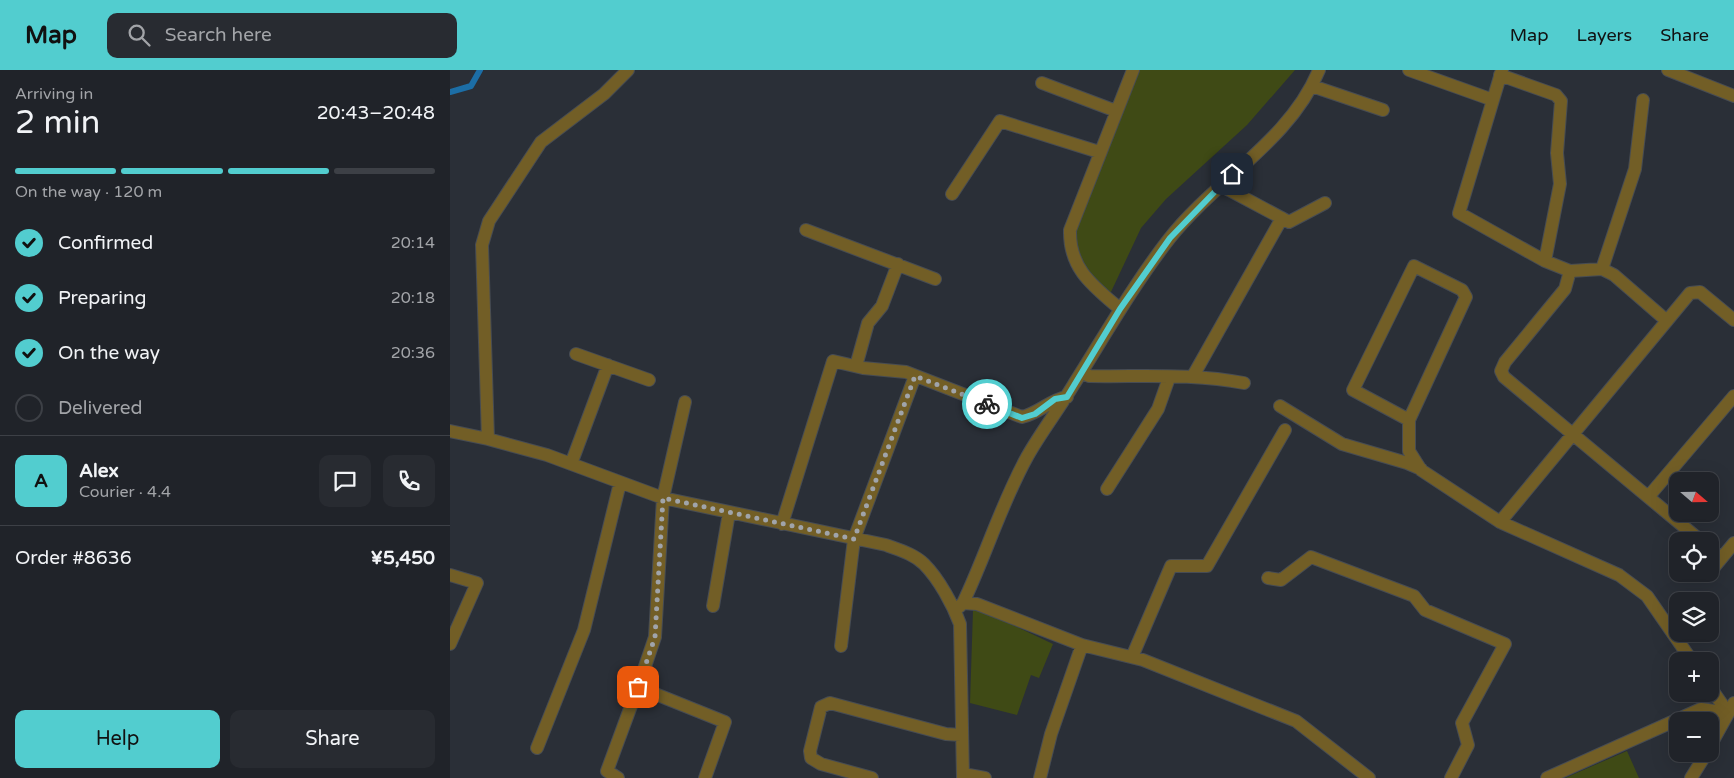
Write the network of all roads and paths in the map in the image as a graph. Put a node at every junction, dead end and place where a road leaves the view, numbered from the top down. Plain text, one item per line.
1 (628, 70) edge
2 (1133, 70) edge
3 (1319, 70) edge
4 (1409, 70) edge
5 (1668, 70) edge
6 (1501, 72) edge
7 (1042, 82) dead end
8 (1312, 86) junction
9 (1734, 96) edge
10 (1493, 100) junction
11 (1643, 100) dead end
12 (1382, 110) dead end
13 (1116, 111) junction
14 (1100, 152) junction
15 (1220, 185) junction
16 (952, 194) dead end
17 (1325, 203) dead end
18 (1282, 218) junction
19 (806, 230) dead end
20 (1544, 261) junction
21 (898, 264) junction
22 (1602, 269) junction
23 (1570, 270) junction
24 (935, 279) dead end
25 (1120, 309) junction
26 (1734, 320) edge
27 (1667, 321) junction
28 (576, 354) dead end
29 (608, 365) junction
30 (856, 366) junction
31 (1082, 372) junction
32 (915, 376) junction
33 (1193, 376) junction
34 (1169, 378) junction
35 (649, 380) dead end
36 (1244, 383) dead end
37 (1734, 396) edge
38 (1067, 397) junction
39 (684, 402) dead end
40 (1280, 406) dead end
41 (1409, 420) junction
42 (1285, 430) dead end
43 (450, 431) edge
44 (1573, 434) junction
45 (488, 439) junction
46 (570, 464) junction
47 (1421, 470) junction
48 (620, 483) junction
49 (1107, 489) dead end
50 (1648, 496) junction
51 (663, 498) junction
52 (729, 513) junction
53 (1500, 522) junction
54 (782, 524) junction
55 (1690, 532) edge
56 (854, 539) junction
57 (1734, 543) edge
58 (1721, 558) joint
59 (1719, 560) edge
60 (450, 575) edge
61 (1268, 578) dead end
62 (713, 606) dead end
63 (959, 607) junction
64 (450, 644) edge
65 (1082, 645) junction
66 (841, 646) dead end
67 (1686, 652) edge
68 (1132, 657) junction
69 (638, 687) junction
70 (1719, 696) edge
71 (1731, 708) edge
72 (1719, 730) edge
73 (961, 735) junction
74 (537, 748) dead end
75 (1701, 762) edge
76 (963, 776) edge
77 (618, 778) edge
78 (705, 778) edge
79 (872, 778) edge
80 (986, 778) edge
81 (1040, 778) edge
82 (1369, 778) edge
83 (1451, 778) edge
84 (1547, 778) edge
85 (1692, 778) edge

1 - 45 street
2 - 13 street
3 - 8 street
4 - 10 street
5 - 9 street
6 - 10 street
6 - 20 street
7 - 13 street
8 - 12 street
8 - 15 street
10 - 20 street
11 - 22 street
13 - 14 street
14 - 16 street
14 - 25 street
15 - 18 street
15 - 25 street
17 - 18 street
18 - 33 street
19 - 21 street
20 - 23 street
21 - 24 street
21 - 30 street
22 - 23 street
22 - 27 street
23 - 44 street
25 - 31 street
26 - 27 street
27 - 44 street
28 - 29 street
29 - 35 street
29 - 46 street
30 - 32 street
30 - 54 street
31 - 34 street
31 - 38 street
32 - 38 street
32 - 56 street
33 - 34 street
33 - 36 street
34 - 49 street
37 - 50 street
38 - 63 street
39 - 51 street
40 - 47 street
41 - 41 street
41 - 47 street
42 - 68 street
43 - 45 street
44 - 50 street
44 - 53 street
45 - 46 street
46 - 48 street
47 - 53 street
48 - 51 street
48 - 74 street
50 - 55 street
51 - 52 street
51 - 69 street
52 - 54 street
52 - 62 street
53 - 67 street
54 - 56 street
56 - 63 street
56 - 66 street
57 - 58 street
58 - 59 street
60 - 64 street
61 - 83 street
63 - 65 street
63 - 73 street
65 - 68 street
65 - 81 street
68 - 82 street
69 - 77 street
69 - 78 street
70 - 71 street
71 - 72 street
71 - 84 street
73 - 76 street
73 - 79 street
75 - 85 street
76 - 80 street

